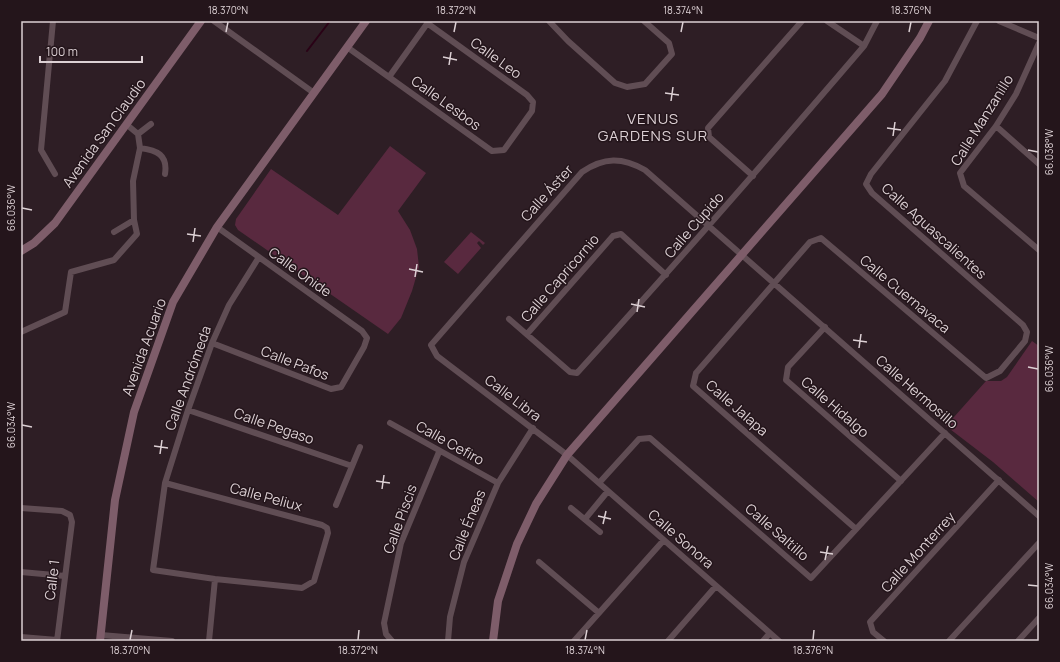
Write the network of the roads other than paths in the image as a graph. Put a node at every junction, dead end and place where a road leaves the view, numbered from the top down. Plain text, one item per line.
1 (53, 21) edge
2 (201, 21) edge
3 (214, 21) edge
4 (366, 21) edge
5 (549, 21) edge
6 (644, 21) edge
7 (802, 21) edge
8 (827, 21) edge
9 (877, 21) edge
10 (929, 21) edge
11 (977, 21) edge
12 (999, 21) edge
13 (428, 22) edge
14 (1039, 38) edge
15 (1039, 43) edge
16 (864, 46) junction
17 (347, 47) junction
18 (389, 77) junction
19 (314, 93) junction
20 (526, 120) joint
21 (126, 124) junction
22 (151, 124) dead end
23 (996, 126) junction
24 (138, 134) junction
25 (140, 148) junction
26 (1039, 164) edge
27 (55, 174) dead end
28 (165, 174) dead end
29 (753, 176) junction
30 (134, 220) junction
31 (709, 226) junction
32 (217, 227) junction
33 (114, 232) dead end
34 (817, 240) joint
35 (1039, 250) edge
36 (21, 251) edge
37 (742, 255) junction
38 (259, 257) junction
39 (666, 275) junction
40 (775, 283) junction
41 (509, 319) dead end
42 (825, 327) junction
43 (21, 332) edge
44 (527, 334) junction
45 (366, 338) joint
46 (212, 343) junction
47 (444, 362) joint
48 (977, 370) joint
49 (188, 410) junction
50 (390, 423) dead end
51 (533, 428) junction
52 (945, 433) junction
53 (360, 447) dead end
54 (440, 452) junction
55 (567, 455) junction
56 (352, 466) junction
57 (999, 480) junction
58 (901, 481) junction
59 (164, 483) junction
60 (498, 483) junction
61 (599, 483) junction
62 (608, 492) junction
63 (336, 505) dead end
64 (21, 508) edge
65 (571, 508) dead end
66 (1039, 516) edge
67 (585, 519) junction
68 (856, 529) junction
69 (600, 532) dead end
70 (663, 541) junction
71 (1039, 543) edge
72 (320, 562) joint
73 (539, 562) dead end
74 (21, 572) edge
75 (65, 576) junction
76 (215, 579) junction
77 (716, 586) junction
78 (598, 613) junction
79 (1039, 618) edge
80 (770, 633) junction
81 (21, 637) edge
82 (100, 638) edge
83 (57, 640) edge
84 (145, 640) edge
85 (172, 641) edge
86 (209, 641) edge
87 (392, 641) edge
88 (448, 641) edge
89 (493, 641) edge
90 (574, 641) edge
91 (668, 641) edge
92 (763, 641) edge
93 (779, 641) edge
94 (884, 641) edge
95 (949, 641) edge
96 (1018, 641) edge

1 - 27 street
2 - 21 street, Avenida San Claudio
3 - 19 street
4 - 17 street, Avenida Acuario
5 - 6 street
7 - 29 street
8 - 16 street
9 - 16 street, Calle Cupido
10 - 37 street
11 - 48 street, Calle Aguascalientes
12 - 14 street
13 - 18 street
13 - 20 street, Calle Leo
15 - 23 street, Calle Manzanillo
16 - 29 street, Calle Cupido
17 - 18 street, Calle Lesbos
17 - 19 street, Avenida Acuario
18 - 20 street, Calle Lesbos
19 - 32 street, Avenida Acuario
21 - 24 street
21 - 36 street, Avenida San Claudio
22 - 24 street
23 - 26 street
23 - 35 street, Calle Manzanillo
24 - 25 street
25 - 28 street
25 - 30 street
29 - 31 street, Calle Cupido
30 - 33 street
30 - 43 street
31 - 37 street, Calle Áster
31 - 39 street, Calle Cupido
31 - 47 street, Calle Áster
32 - 38 street, Calle Onide
32 - 82 street, Avenida Acuario
34 - 40 street, Calle Jalapa
34 - 48 street, Calle Cuernavaca
37 - 40 street, Calle Hermosillo
37 - 55 street
38 - 45 street, Calle Onide
38 - 46 street, Calle Andrómeda
39 - 44 street, Calle Cupido
39 - 44 street, Calle Capricornio
40 - 42 street, Calle Hermosillo
40 - 68 street, Calle Jalapa
41 - 44 street, Calle Cupido
42 - 52 street, Calle Hermosillo
42 - 58 street, Calle Hidalgo
45 - 46 street, Calle Pafos
46 - 49 street, Calle Andrómeda
47 - 51 street, Calle Libra
49 - 56 street, Calle Pegaso
49 - 59 street, Calle Andrómeda
50 - 54 street, Calle Cefiro
51 - 55 street, Calle Libra
51 - 60 street, Calle Éneas
52 - 57 street, Calle Hermosillo
52 - 58 street, Calle Saltillo
53 - 56 street
54 - 60 street, Calle Cefiro
54 - 87 street, Calle Piscis
55 - 61 street, Calle Sonora
55 - 89 street
56 - 63 street
57 - 66 street, Calle Hermosillo
57 - 94 street, Calle Monterrey
58 - 68 street, Calle Saltillo
59 - 72 street, Calle Peliux
59 - 76 street, Calle Andrómeda
60 - 88 street, Calle Éneas
61 - 62 street, Calle Sonora
61 - 68 street, Calle Saltillo
62 - 67 street
62 - 70 street, Calle Sonora
64 - 75 street, Calle 1
65 - 67 street
67 - 69 street
70 - 77 street, Calle Sonora
70 - 78 street
71 - 95 street
72 - 76 street, Calle Andrómeda
73 - 78 street
74 - 75 street
75 - 83 street, Calle 1
76 - 86 street
77 - 80 street, Calle Sonora
77 - 91 street
78 - 90 street
79 - 96 street
80 - 92 street
80 - 93 street, Calle Sonora
81 - 83 street
82 - 84 street
84 - 85 street

